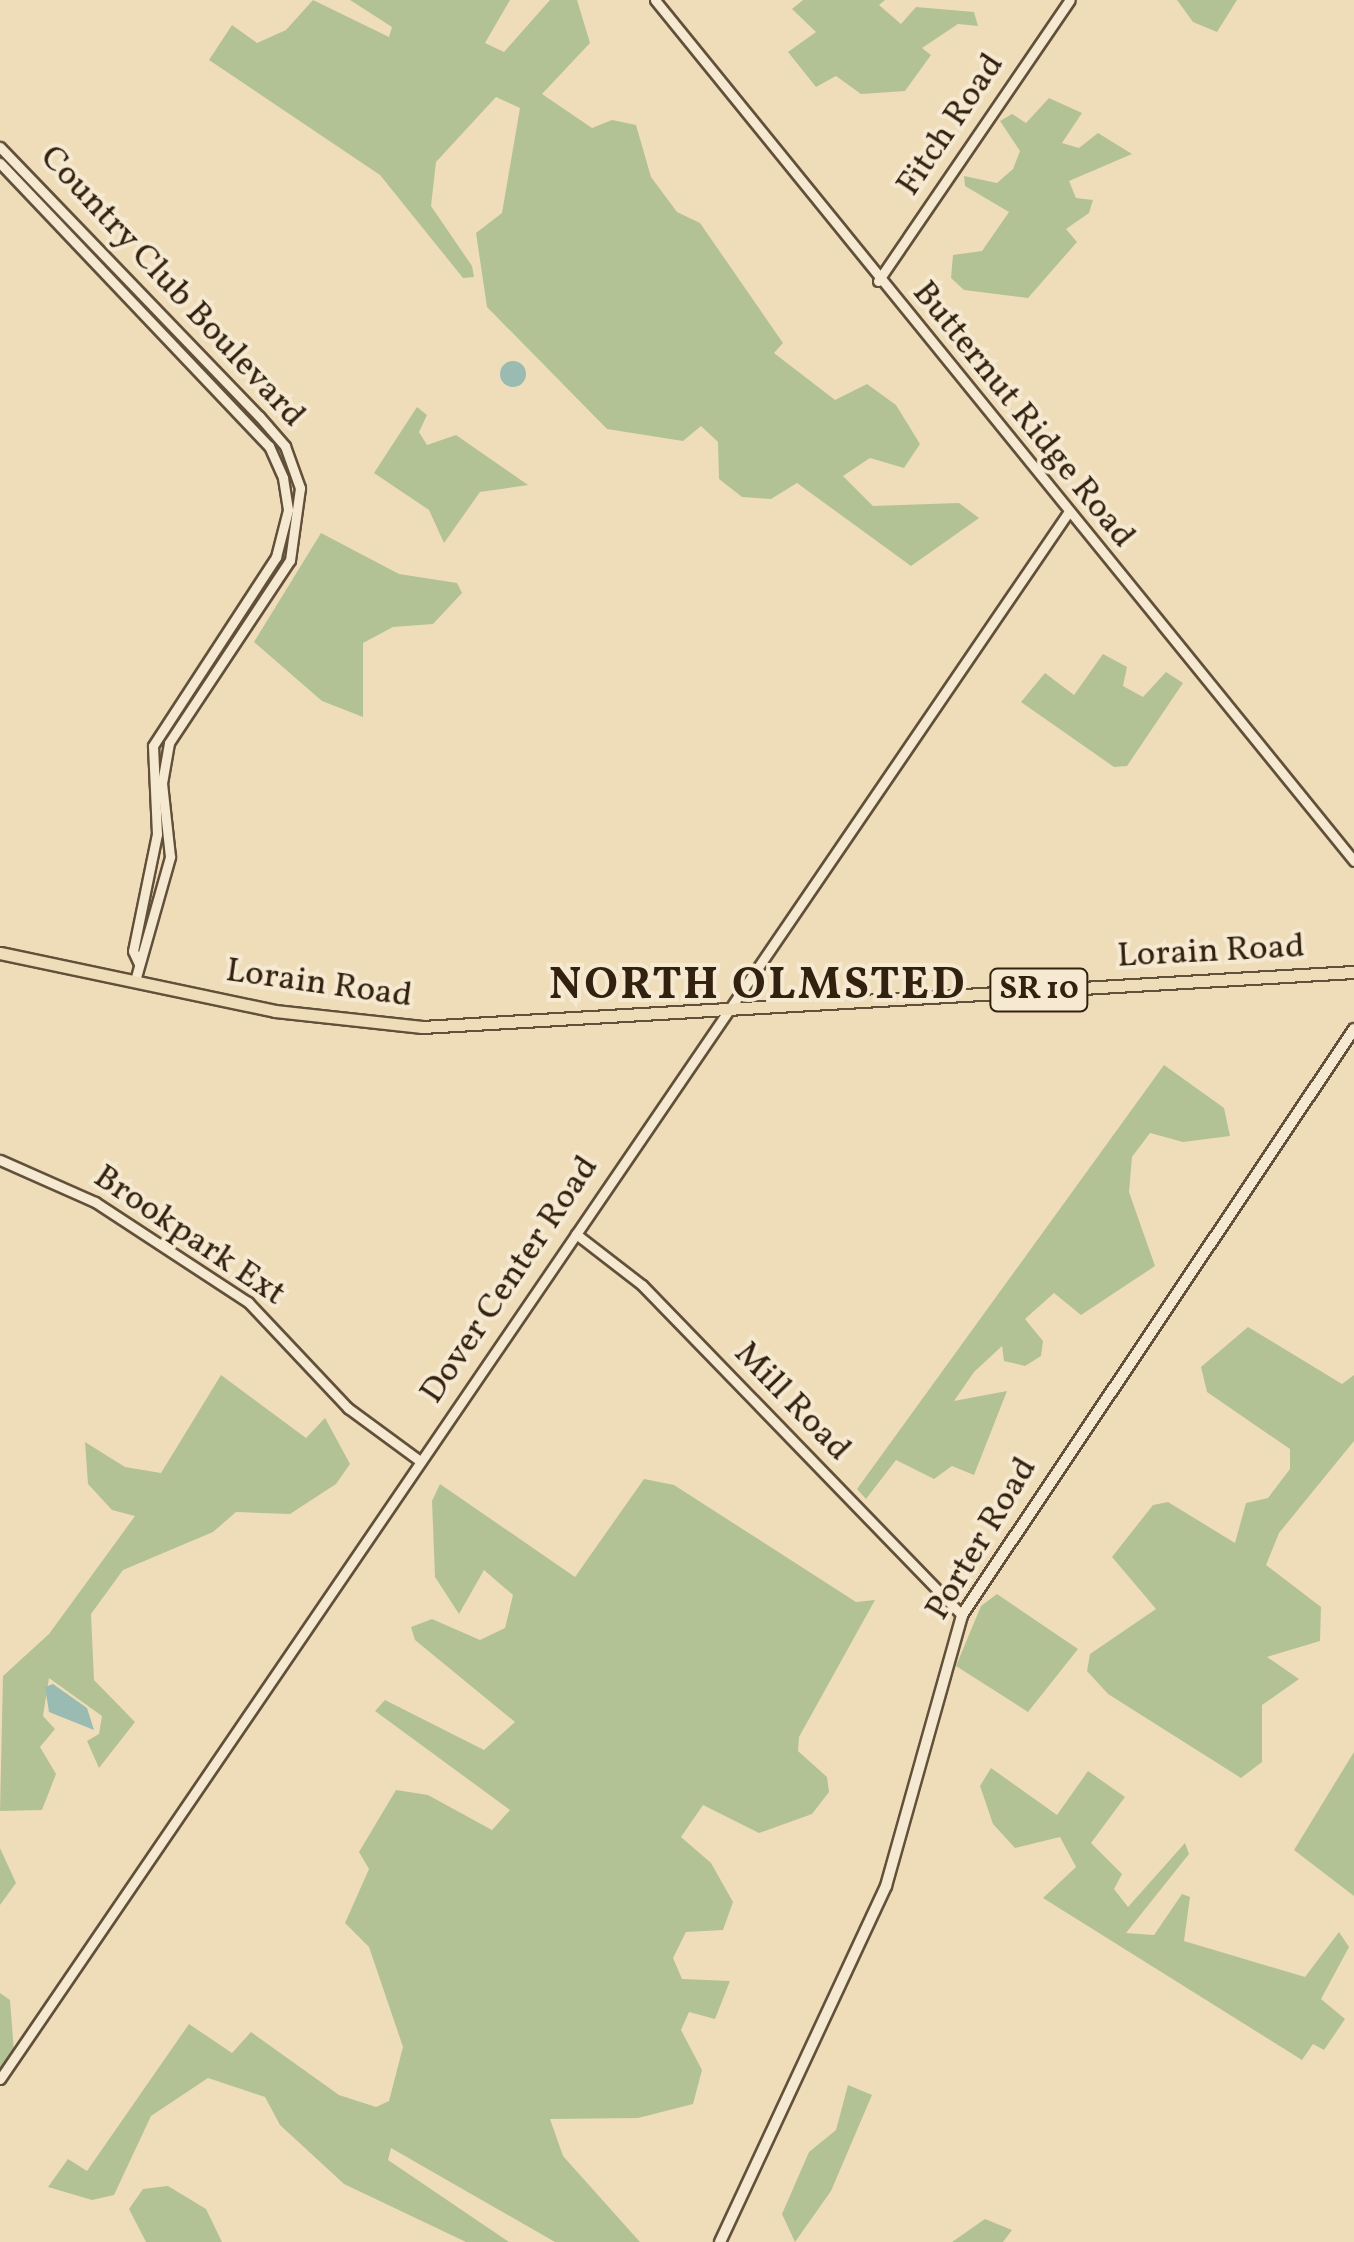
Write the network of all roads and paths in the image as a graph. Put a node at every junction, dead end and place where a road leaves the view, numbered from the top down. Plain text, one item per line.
1 (654, 0) edge
2 (1070, 0) edge
3 (0, 147) edge
4 (0, 163) edge
5 (878, 281) junction
6 (1068, 513) junction
7 (1354, 860) edge
8 (0, 953) edge
9 (139, 964) junction
10 (1354, 972) edge
11 (135, 981) junction
12 (724, 1011) junction
13 (1354, 1030) edge
14 (0, 1160) edge
15 (576, 1234) junction
16 (420, 1461) junction
17 (962, 1615) junction
18 (0, 2079) edge
19 (720, 2242) edge

1 - 5 street, Butternut Ridge Road
2 - 5 street, Fitch Road
3 - 9 street, Country Club Boulevard
4 - 9 street, Country Club Boulevard
5 - 6 street, Butternut Ridge Road
6 - 7 street, Butternut Ridge Road
6 - 12 street, Dover Center Road
8 - 11 main road, Lorain Road / SR 10
9 - 11 street, Country Club Boulevard
10 - 12 main road, Lorain Road / SR 10
11 - 12 main road, Lorain Road / SR 10
12 - 15 street, Dover Center Road
13 - 17 main road, Porter Road
14 - 16 street, Brookpark Ext
15 - 16 street, Dover Center Road
15 - 17 street, Mill Road
16 - 18 street, Dover Center Road
17 - 19 main road, Porter Road

